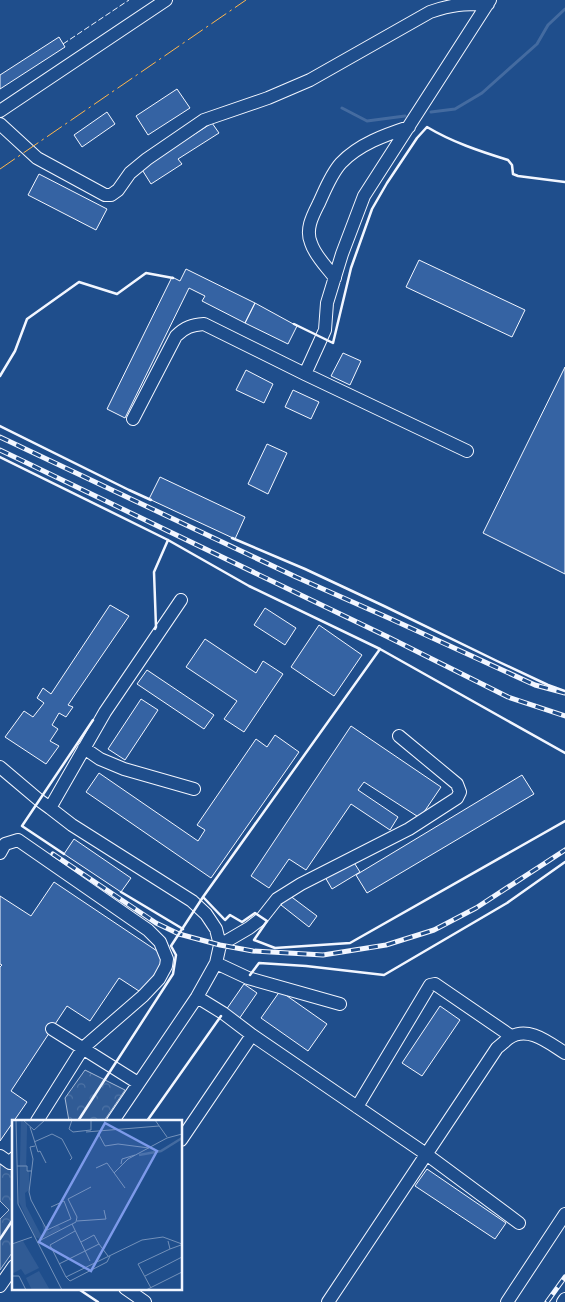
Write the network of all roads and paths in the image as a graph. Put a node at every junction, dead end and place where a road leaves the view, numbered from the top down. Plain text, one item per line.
1 (166, 0) edge
2 (489, 2) edge
3 (0, 111) edge
4 (0, 124) edge
5 (409, 127) junction
6 (335, 278) junction
7 (305, 374) junction
8 (133, 419) dead end
9 (467, 451) dead end
10 (181, 600) dead end
11 (398, 736) dead end
12 (84, 748) junction
13 (0, 767) edge
14 (194, 790) dead end
15 (50, 808) junction
16 (0, 853) edge
17 (220, 945) junction
18 (216, 963) junction
19 (197, 997) junction
20 (340, 1004) dead end
21 (52, 1028) dead end
22 (252, 1035) junction
23 (510, 1036) junction
24 (83, 1048) junction
25 (565, 1053) edge
26 (138, 1083) junction
27 (357, 1107) junction
28 (38, 1120) edge
29 (114, 1120) edge
30 (182, 1139) edge
31 (426, 1154) junction
32 (0, 1156) edge
33 (12, 1160) edge
34 (565, 1214) edge
35 (519, 1224) dead end
36 (12, 1269) edge
37 (0, 1286) edge
38 (128, 1290) edge
39 (565, 1299) edge
40 (145, 1302) edge
41 (328, 1302) edge
42 (507, 1302) edge
43 (563, 1302) edge

1 - 3 street
2 - 4 street
2 - 5 street
5 - 6 street
5 - 6 street
6 - 7 street
7 - 8 street
7 - 9 street
10 - 12 street
11 - 17 street
12 - 14 street
12 - 15 street
13 - 15 street
15 - 17 street
16 - 24 street
17 - 18 street
18 - 19 street
18 - 20 street
19 - 22 street
19 - 26 street
21 - 24 street
22 - 27 street
22 - 30 street
23 - 25 street
23 - 27 street
23 - 31 street
24 - 26 street
24 - 28 street
26 - 29 street
27 - 31 street
31 - 35 street
31 - 41 street
32 - 33 street
34 - 42 street
36 - 37 street
38 - 40 street
39 - 43 street

